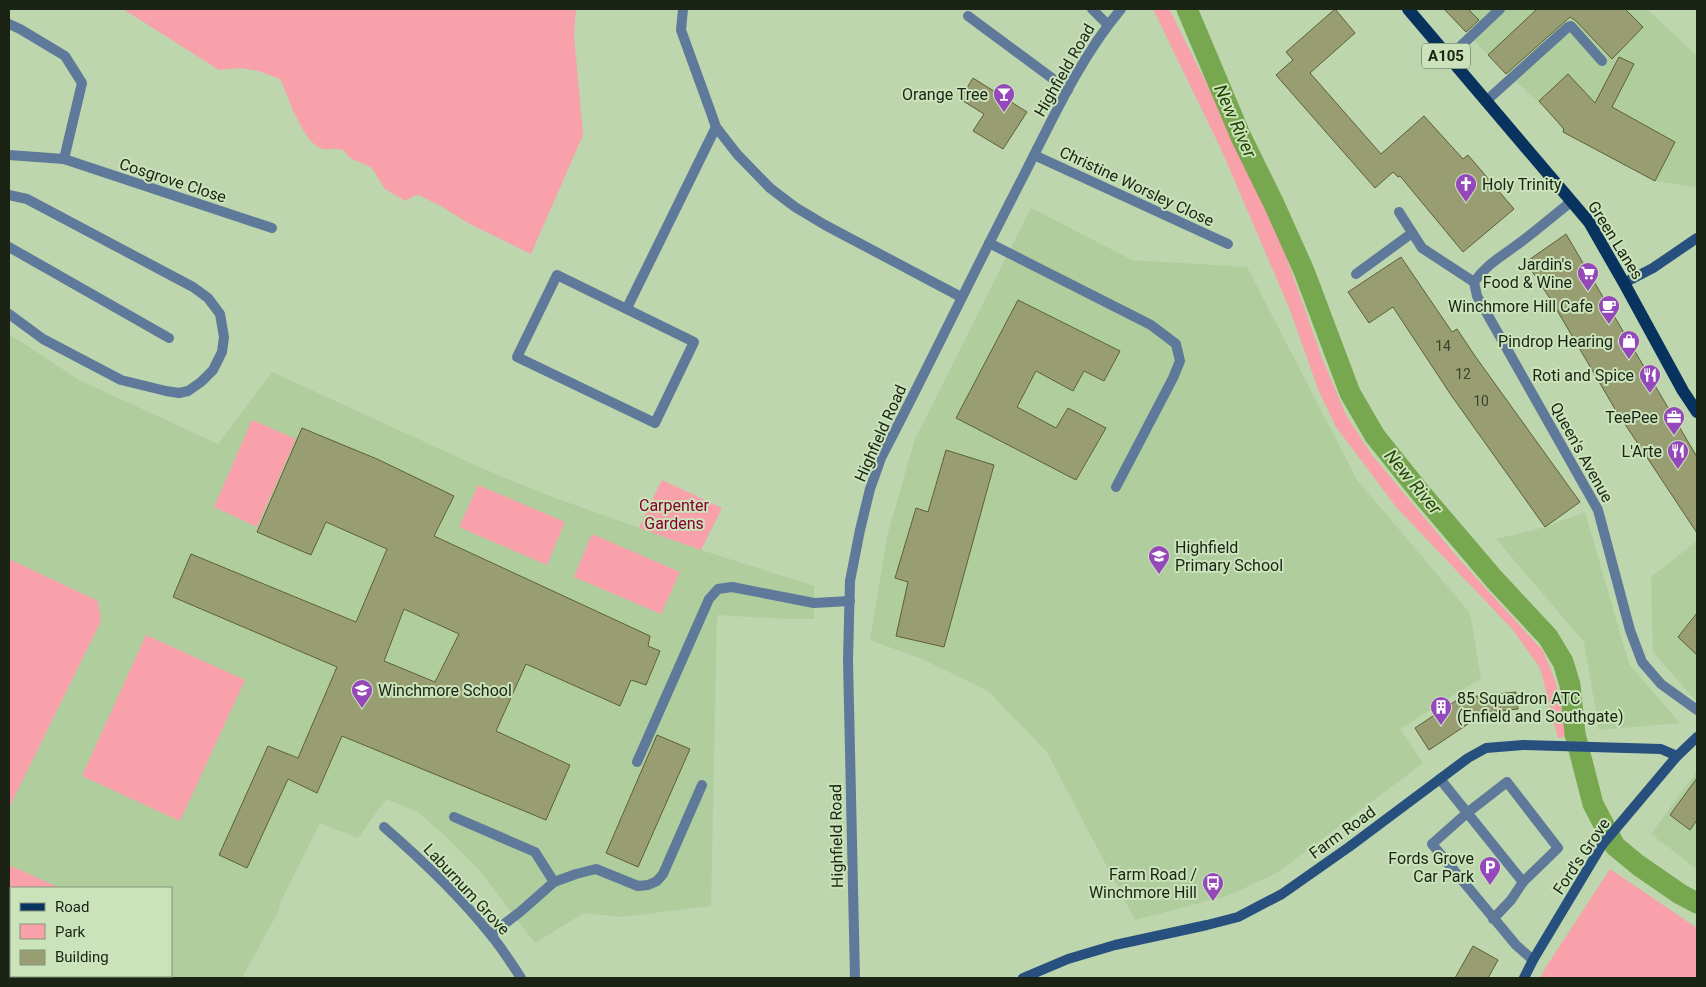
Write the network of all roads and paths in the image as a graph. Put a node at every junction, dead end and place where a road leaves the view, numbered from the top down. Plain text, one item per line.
1 (683, 9) edge
2 (1092, 9) edge
3 (1121, 9) edge
4 (1408, 9) edge
5 (1500, 9) edge
6 (968, 16) dead end
7 (9, 24) edge
8 (1108, 25) junction
9 (1448, 58) junction
10 (1602, 61) dead end
11 (1068, 90) junction
12 (1486, 101) junction
13 (716, 127) junction
14 (9, 155) edge
15 (1034, 155) junction
16 (64, 159) junction
17 (9, 195) edge
18 (1572, 201) junction
19 (1399, 212) dead end
20 (272, 228) dead end
21 (1412, 233) junction
22 (1697, 238) edge
23 (989, 243) junction
24 (1228, 244) dead end
25 (9, 247) edge
26 (1356, 274) dead end
27 (1474, 282) junction
28 (1624, 283) junction
29 (961, 297) junction
30 (627, 308) junction
31 (9, 314) edge
32 (169, 338) dead end
33 (1697, 412) edge
34 (1116, 486) dead end
35 (850, 601) junction
36 (1697, 710) edge
37 (1697, 737) edge
38 (1677, 756) junction
39 (637, 762) dead end
40 (1440, 779) junction
41 (702, 785) dead end
42 (1467, 813) junction
43 (454, 817) dead end
44 (384, 827) dead end
45 (554, 882) junction
46 (1523, 882) junction
47 (1493, 919) junction
48 (491, 934) junction
49 (1533, 960) junction
50 (521, 978) edge
51 (854, 978) edge
52 (1023, 978) edge
53 (1524, 978) edge

1 - 13 street
2 - 8 street
3 - 8 street, Highfield Road
4 - 9 main road, Green Lanes / A105
5 - 9 street
6 - 11 street
7 - 16 street
8 - 11 street, Highfield Road
9 - 12 main road, Green Lanes / A105
10 - 12 street
11 - 15 street, Highfield Road
12 - 18 main road, Green Lanes / A105
13 - 29 street
13 - 30 street
14 - 16 street, Cosgrove Close
15 - 23 street, Highfield Road
15 - 24 street, Christine Worsley Close
16 - 20 street, Cosgrove Close
17 - 31 street
18 - 27 street
18 - 28 main road, Green Lanes / A105
19 - 21 street
21 - 26 street
21 - 27 street
22 - 28 street
23 - 29 street, Highfield Road
23 - 34 street
25 - 32 street
27 - 36 street, Queen's Avenue
28 - 33 main road, Green Lanes / A105
29 - 35 street, Highfield Road
30 - 30 street
35 - 39 street
35 - 51 street, Highfield Road
37 - 38 street, Ford's Grove
38 - 40 street, Farm Road
38 - 49 street, Ford's Grove
40 - 42 street
40 - 52 street, Farm Road
41 - 45 street
42 - 46 street
42 - 46 street
42 - 47 street
43 - 45 street
44 - 48 street, Laburnum Grove
45 - 48 street
46 - 47 street
47 - 49 street
48 - 50 street, Laburnum Grove
49 - 53 street, Ford's Grove

